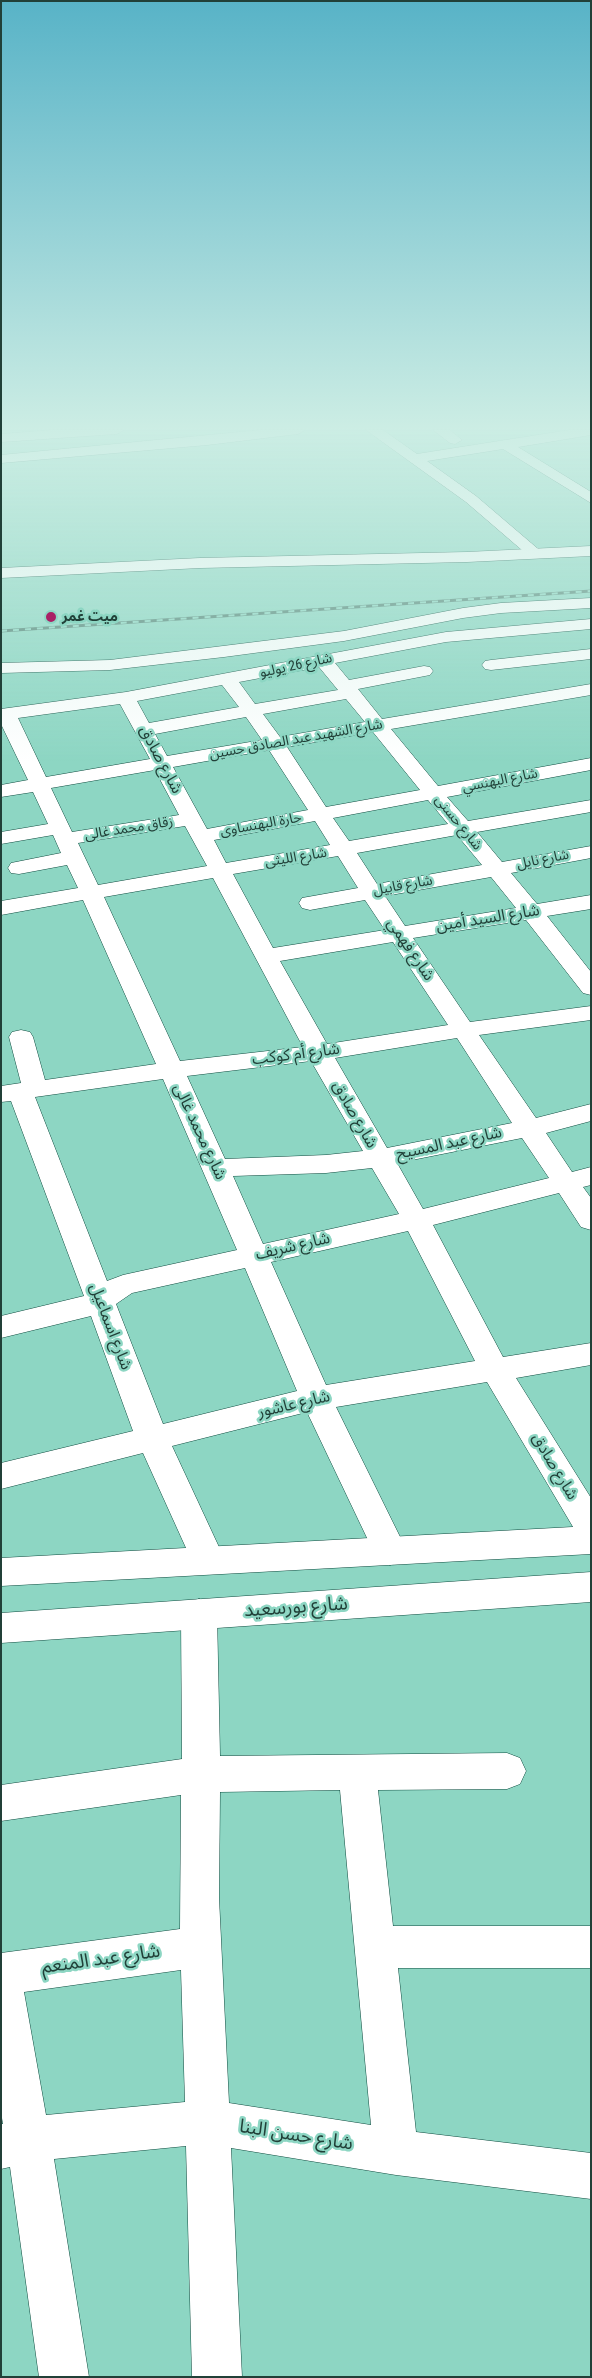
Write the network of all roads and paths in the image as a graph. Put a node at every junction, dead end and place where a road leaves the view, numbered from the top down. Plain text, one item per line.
1 (521, 541) edge
2 (591, 551) edge
3 (536, 554) junction
4 (1, 574) edge
5 (591, 602) edge
6 (591, 624) edge
7 (557, 627) junction
8 (584, 654) edge
9 (323, 660) junction
10 (491, 665) dead end
11 (1, 668) edge
12 (424, 671) dead end
13 (591, 676) edge
14 (228, 680) junction
15 (61, 687) junction
16 (348, 689) junction
17 (591, 689) edge
18 (126, 698) junction
19 (252, 711) junction
20 (4, 714) edge
21 (379, 725) junction
22 (143, 730) junction
23 (275, 744) junction
24 (162, 764) junction
25 (591, 764) edge
26 (39, 784) junction
27 (1, 791) edge
28 (434, 794) junction
29 (591, 806) edge
30 (321, 815) junction
31 (196, 827) junction
32 (463, 829) junction
33 (1, 838) edge
34 (66, 841) junction
35 (344, 850) junction
36 (591, 852) edge
37 (19, 868) dead end
38 (496, 869) junction
39 (220, 870) junction
40 (371, 892) junction
41 (91, 893) junction
42 (591, 902) edge
43 (310, 903) dead end
44 (1, 908) edge
45 (531, 911) junction
46 (398, 934) junction
47 (266, 956) junction
48 (581, 962) edge
49 (591, 988) edge
50 (591, 1013) edge
51 (464, 1030) junction
52 (20, 1037) dead end
53 (319, 1054) junction
54 (170, 1070) junction
55 (19, 1091) edge
56 (591, 1112) edge
57 (530, 1128) junction
58 (379, 1158) junction
59 (216, 1168) junction
60 (578, 1179) edge
61 (416, 1220) junction
62 (591, 1220) edge
63 (255, 1256) junction
64 (100, 1303) junction
65 (1, 1327) edge
66 (591, 1354) edge
67 (494, 1368) junction
68 (316, 1398) junction
69 (153, 1440) junction
70 (1, 1476) edge
71 (591, 1527) edge
72 (591, 1540) edge
73 (390, 1551) junction
74 (208, 1560) junction
75 (1, 1572) edge
76 (591, 1587) edge
77 (199, 1614) junction
78 (1, 1628) edge
79 (507, 1771) dead end
80 (357, 1772) junction
81 (201, 1774) junction
82 (1, 1803) edge
83 (201, 1946) junction
84 (375, 1947) junction
85 (591, 1947) edge
86 (1, 1974) edge
87 (1, 1981) edge
88 (208, 2122) junction
89 (15, 2143) edge
90 (396, 2152) junction
91 (591, 2176) edge
92 (64, 2377) edge
93 (216, 2377) edge

1 - 3 street
2 - 3 street
3 - 4 street
5 - 15 street, شارع 26 يوليو
6 - 7 street, شارع 26 يوليو
7 - 8 street
7 - 9 street, شارع 26 يوليو
8 - 10 street
8 - 13 street
9 - 14 street, شارع 26 يوليو
9 - 16 street, شارع حسنى
11 - 15 street, شارع 26 يوليو
12 - 16 street
14 - 18 street, شارع 26 يوليو
14 - 19 street, شارع فهمي
15 - 18 street, شارع 26 يوليو
15 - 20 street, شارع 26 يوليو
16 - 19 street
16 - 21 street, شارع حسنى
17 - 21 street, شارع الشهيد عبد الصادق حسين
18 - 22 street, شارع صادق
19 - 22 street
19 - 23 street, شارع فهمي
20 - 26 street, شارع محمد غالى
21 - 23 street, شارع الشهيد عبد الصادق حسين
21 - 28 street, شارع حسنى
22 - 24 street, شارع صادق
23 - 24 street, شارع الشهيد عبد الصادق حسين
23 - 30 street, شارع فهمي
24 - 26 street, شارع الشهيد عبد الصادق حسين
24 - 31 street, شارع صادق
25 - 28 street, شارع البهنسي
26 - 27 street, شارع الشهيد عبد الصادق حسين
26 - 34 street, شارع محمد غالى
28 - 30 street, شارع البهنسي
28 - 32 street, شارع حسنى
29 - 32 street, شارع الليثى
30 - 31 street, حارة البهنساوى
30 - 35 street, شارع فهمي
31 - 34 street, زقاق محمد غالى
31 - 39 street, شارع صادق
32 - 35 street, شارع الليثى
32 - 38 street, شارع حسنى
33 - 34 street
34 - 37 street, زقاق محمد غالى
34 - 41 street, شارع محمد غالى
35 - 39 street, شارع الليثى
35 - 40 street, شارع فهمي
36 - 38 street, شارع نايل
38 - 40 street, شارع قابيل
38 - 45 street, شارع حسنى
39 - 41 street, شارع الليثى
39 - 47 street, شارع صادق
40 - 43 street, شارع قابيل
40 - 46 street, شارع فهمي
41 - 44 street, شارع الليثى
41 - 54 street, شارع محمد غالى
42 - 45 street, شارع السيد أمين
45 - 46 street, شارع السيد أمين
45 - 48 street, شارع حسنى
46 - 47 street, شارع السيد أمين
46 - 51 street, شارع فهمي
47 - 53 street, شارع صادق
48 - 49 street, شارع حسنى
50 - 51 street, شارع أم كوكب
51 - 53 street, شارع أم كوكب
51 - 57 street, شارع فهمي
52 - 55 street, شارع اسماعيل
53 - 54 street, شارع أم كوكب
53 - 58 street, شارع صادق
54 - 55 street, شارع أم كوكب
54 - 59 street, شارع محمد غالى
55 - 64 street, شارع اسماعيل
56 - 57 street, شارع عبد المسيح
57 - 58 street, شارع عبد المسيح
57 - 60 street, شارع فهمي
58 - 59 street, شارع عبد المسيح
58 - 61 street, شارع صادق
59 - 63 street, شارع محمد غالى
60 - 61 street, شارع شريف
60 - 62 street, شارع فهمي
61 - 63 street, شارع شريف
61 - 67 street, شارع صادق
63 - 64 street, شارع شريف
63 - 68 street, شارع محمد غالى
64 - 65 street, شارع شريف
64 - 69 street, شارع اسماعيل
66 - 67 street, شارع عاشور
67 - 68 street, شارع عاشور
67 - 71 street, شارع صادق
68 - 69 street, شارع عاشور
68 - 73 street, شارع محمد غالى
69 - 70 street, شارع عاشور
69 - 74 street, شارع اسماعيل
72 - 73 street
73 - 74 street
74 - 75 street
76 - 77 street, شارع بورسعيد
77 - 78 street, شارع بورسعيد
77 - 81 street
79 - 80 street
80 - 81 street
80 - 84 street
81 - 82 street
81 - 83 street
83 - 86 street, شارع عبد المنعم
83 - 88 street
84 - 85 street
84 - 90 street
87 - 89 street
88 - 89 street, شارع حسن البنا
88 - 90 street, شارع حسن البنا
88 - 93 street
89 - 92 street
90 - 91 street, شارع حسن البنا

